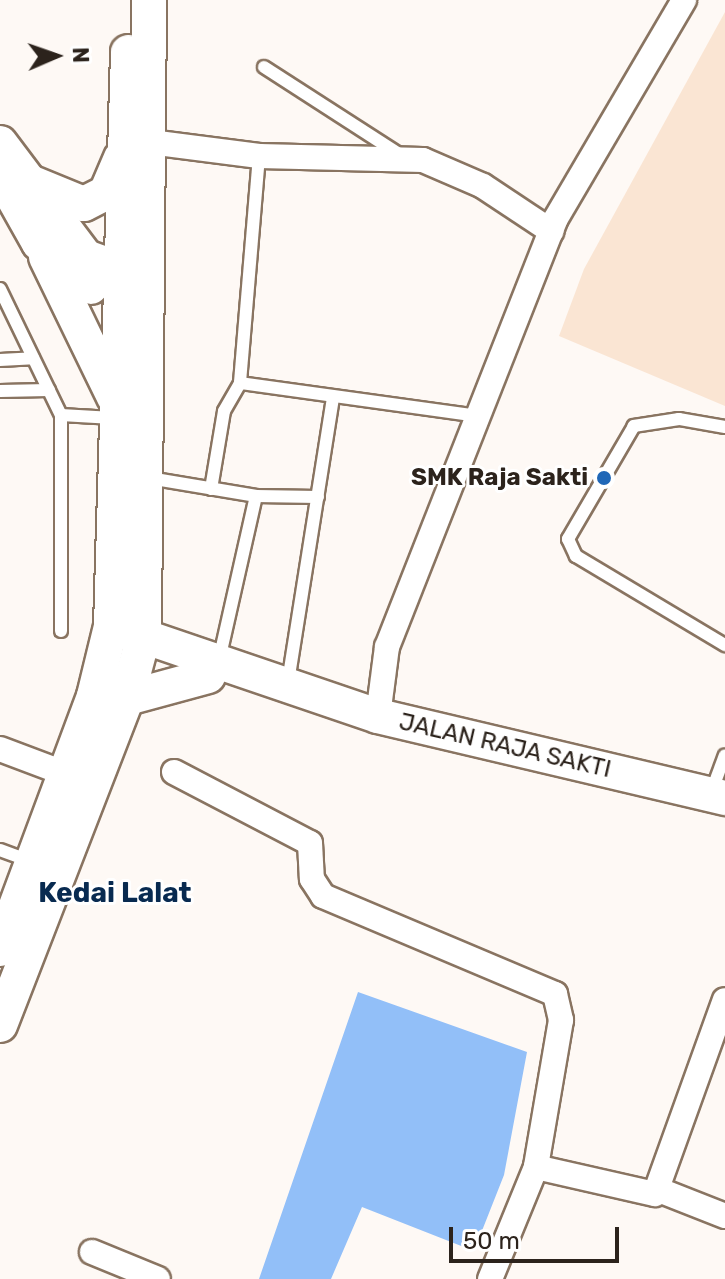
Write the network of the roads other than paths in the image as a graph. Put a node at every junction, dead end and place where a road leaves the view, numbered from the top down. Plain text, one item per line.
1 (130, 0) edge
2 (149, 0) edge
3 (684, 0) edge
4 (264, 67) dead end
5 (0, 143) edge
6 (137, 145) junction
7 (259, 156) junction
8 (404, 158) junction
9 (15, 178) edge
10 (551, 231) junction
11 (39, 243) junction
12 (134, 288) junction
13 (0, 289) edge
14 (33, 358) junction
15 (0, 360) edge
16 (240, 383) junction
17 (49, 390) junction
18 (0, 391) edge
19 (333, 397) junction
20 (117, 412) junction
21 (61, 415) junction
22 (478, 416) junction
23 (725, 427) edge
24 (148, 478) junction
25 (211, 489) junction
26 (256, 496) junction
27 (318, 497) junction
28 (149, 586) junction
29 (61, 631) dead end
30 (108, 640) junction
31 (725, 645) edge
32 (142, 647) junction
33 (212, 665) junction
34 (287, 689) junction
35 (127, 698) junction
36 (378, 716) junction
37 (0, 749) edge
38 (725, 755) edge
39 (174, 772) dead end
40 (66, 774) junction
41 (718, 797) edge
42 (0, 850) edge
43 (33, 862) junction
44 (0, 949) edge
45 (725, 1000) edge
46 (0, 1025) edge
47 (536, 1167) junction
48 (659, 1190) junction
49 (725, 1216) edge
50 (92, 1252) dead end
51 (158, 1279) edge
52 (490, 1279) edge

1 - 6 main road
2 - 6 main road
3 - 10 street
4 - 8 lane
5 - 9 main road
6 - 7 street
6 - 9 main road
6 - 12 main road
7 - 8 street
7 - 16 lane
8 - 10 street
9 - 11 main road
9 - 12 main road
10 - 22 street
11 - 12 main road
11 - 20 main road
12 - 20 main road
12 - 24 main road
13 - 14 lane
14 - 15 lane
14 - 17 lane
16 - 19 lane
16 - 25 lane
17 - 18 lane
17 - 21 lane
19 - 22 lane
19 - 27 lane
20 - 21 lane
20 - 30 main road
21 - 29 lane
22 - 36 street
23 - 31 lane
24 - 25 lane
24 - 28 main road
25 - 26 lane
26 - 27 lane
26 - 33 lane
27 - 34 lane
28 - 32 main road
28 - 33 main road
30 - 32 main road, JALAN RAJA SAKTI
30 - 40 main road
32 - 33 main road, JALAN RAJA SAKTI
32 - 35 main road
33 - 34 main road, JALAN RAJA SAKTI
33 - 35 main road
34 - 36 main road, JALAN RAJA SAKTI
35 - 46 main road
36 - 41 main road, JALAN RAJA SAKTI
37 - 40 street
38 - 41 lane
39 - 47 street
40 - 43 main road
42 - 43 lane
43 - 44 main road
45 - 48 street
47 - 48 street
47 - 52 street
48 - 49 street
50 - 51 street

